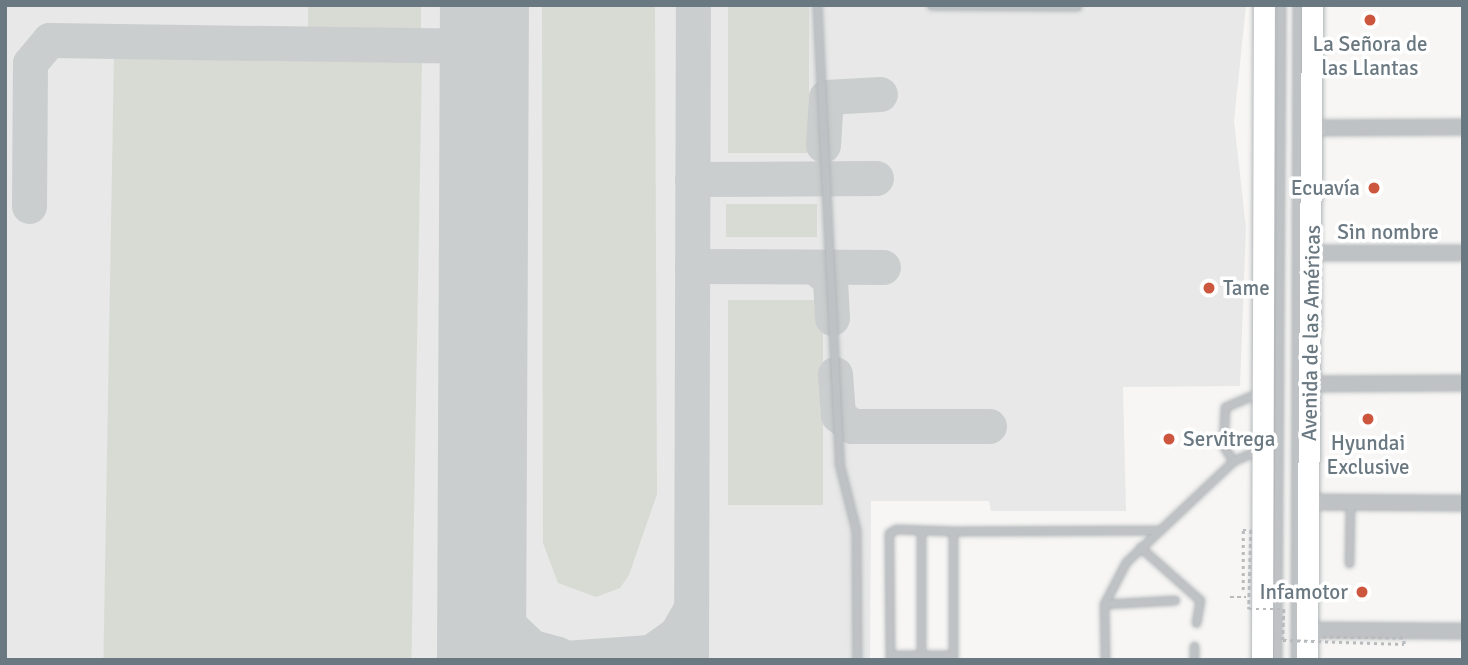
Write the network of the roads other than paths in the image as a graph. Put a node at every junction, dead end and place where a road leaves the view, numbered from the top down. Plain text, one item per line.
1 (817, 5) edge
2 (931, 5) edge
3 (1264, 5) edge
4 (1281, 5) edge
5 (1297, 5) edge
6 (1312, 5) edge
7 (1077, 6) edge
8 (1463, 127) edge
9 (1312, 128) junction
10 (1312, 253) junction
11 (1463, 253) edge
12 (1463, 383) edge
13 (1310, 384) junction
14 (1264, 391) junction
15 (1264, 447) junction
16 (1233, 461) junction
17 (1308, 502) junction
18 (1350, 502) junction
19 (1463, 503) edge
20 (1159, 530) junction
21 (921, 531) junction
22 (953, 531) junction
23 (1140, 547) junction
24 (1349, 563) dead end
25 (1175, 600) dead end
26 (1104, 604) junction
27 (1196, 624) dead end
28 (1463, 631) edge
29 (1313, 633) junction
30 (1194, 646) dead end
31 (890, 657) edge
32 (921, 657) edge
33 (953, 657) edge
34 (857, 660) edge
35 (1105, 660) edge
36 (1194, 660) edge
37 (1262, 660) edge
38 (1277, 660) edge
39 (1295, 660) edge
40 (1307, 660) edge

1 - 34 lane
2 - 7 lane
3 - 14 main road
4 - 38 lane, Avenida de las Américas
5 - 39 lane, Avenida de las Américas
6 - 9 main road, Avenida de las Américas
8 - 9 street
9 - 10 main road, Avenida de las Américas
10 - 11 street, Sin nombre
10 - 13 main road, Avenida de las Américas
12 - 13 street
13 - 17 main road, Avenida de las Américas
14 - 15 main road
14 - 16 lane
15 - 16 lane
15 - 37 main road
16 - 20 lane
17 - 18 street
17 - 29 main road, Avenida de las Américas
18 - 19 street
18 - 24 lane
20 - 22 lane
20 - 23 lane
21 - 22 lane
21 - 31 lane
21 - 32 lane
22 - 33 lane
23 - 26 lane
23 - 27 lane
25 - 26 lane
26 - 35 lane
28 - 29 street
29 - 40 main road, Avenida de las Américas
30 - 36 lane
31 - 32 lane
32 - 33 lane

